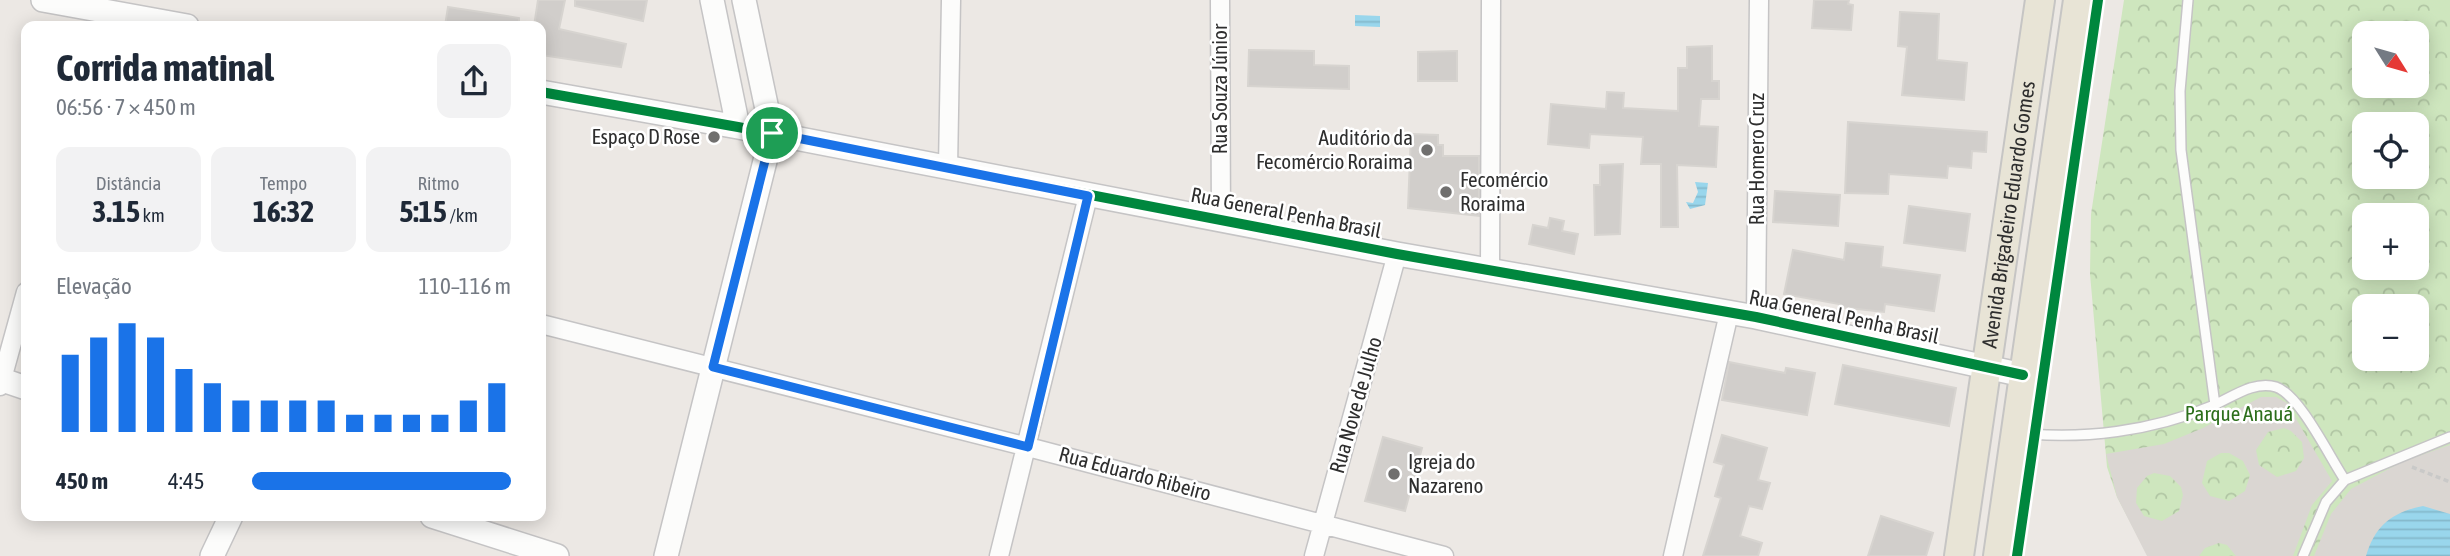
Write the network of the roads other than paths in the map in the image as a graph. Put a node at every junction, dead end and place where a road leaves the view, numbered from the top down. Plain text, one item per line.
1 (43, 0) edge
2 (712, 0) edge
3 (744, 0) edge
4 (951, 0) edge
5 (1220, 0) edge
6 (1491, 0) edge
7 (1759, 0) edge
8 (2040, 0) edge
9 (2078, 0) edge
10 (2188, 0) edge
11 (97, 12) edge
12 (155, 21) edge
13 (546, 93) edge
14 (738, 127) junction
15 (772, 133) junction
16 (948, 167) junction
17 (1088, 196) junction
18 (1220, 220) junction
19 (1397, 254) junction
20 (1490, 270) junction
21 (21, 310) edge
22 (1729, 313) junction
23 (1756, 317) junction
24 (546, 325) edge
25 (713, 367) junction
26 (1987, 367) junction
27 (2023, 375) junction
28 (1, 382) edge
29 (21, 387) edge
30 (2215, 405) junction
31 (2016, 433) junction
32 (2450, 437) edge
33 (1028, 447) junction
34 (2345, 480) junction
35 (229, 521) edge
36 (448, 521) edge
37 (1322, 524) junction
38 (212, 556) edge
39 (557, 556) edge
40 (666, 556) edge
41 (999, 556) edge
42 (1314, 556) edge
43 (1444, 556) edge
44 (1673, 556) edge
45 (1959, 556) edge
46 (1998, 556) edge
47 (2303, 556) edge

1 - 11 street
2 - 14 street
3 - 15 street
4 - 16 street
5 - 18 street, Rua Souza Júnior
6 - 20 street
7 - 23 street, Rua Homero Cruz
8 - 26 main road, Avenida Brigadeiro Eduardo Gomes
9 - 27 main road, Avenida Brigadeiro Eduardo Gomes
10 - 30 lane
11 - 12 street
13 - 14 street, Rua General Penha Brasil
14 - 15 street, Rua General Penha Brasil
15 - 16 street, Rua General Penha Brasil
15 - 25 street
16 - 17 street, Rua General Penha Brasil
17 - 18 street, Rua General Penha Brasil
17 - 33 street
18 - 19 street, Rua General Penha Brasil
19 - 20 street, Rua General Penha Brasil
19 - 37 street, Rua Nove de Julho
20 - 22 street, Rua General Penha Brasil
21 - 28 street
22 - 23 street, Rua General Penha Brasil
22 - 44 street
23 - 26 street, Rua General Penha Brasil
24 - 25 street, Rua Eduardo Ribeiro
25 - 33 street, Rua Eduardo Ribeiro
25 - 40 street
26 - 27 street, Rua General Penha Brasil
26 - 45 main road, Avenida Brigadeiro Eduardo Gomes
27 - 31 main road, Avenida Brigadeiro Eduardo Gomes
28 - 29 street
30 - 31 lane
30 - 34 lane
31 - 46 main road, Avenida Brigadeiro Eduardo Gomes
32 - 34 lane
33 - 37 street, Rua Eduardo Ribeiro
33 - 41 street
34 - 47 lane
35 - 38 street
36 - 39 street
37 - 42 street, Rua Nove de Julho
37 - 43 street, Rua Eduardo Ribeiro

